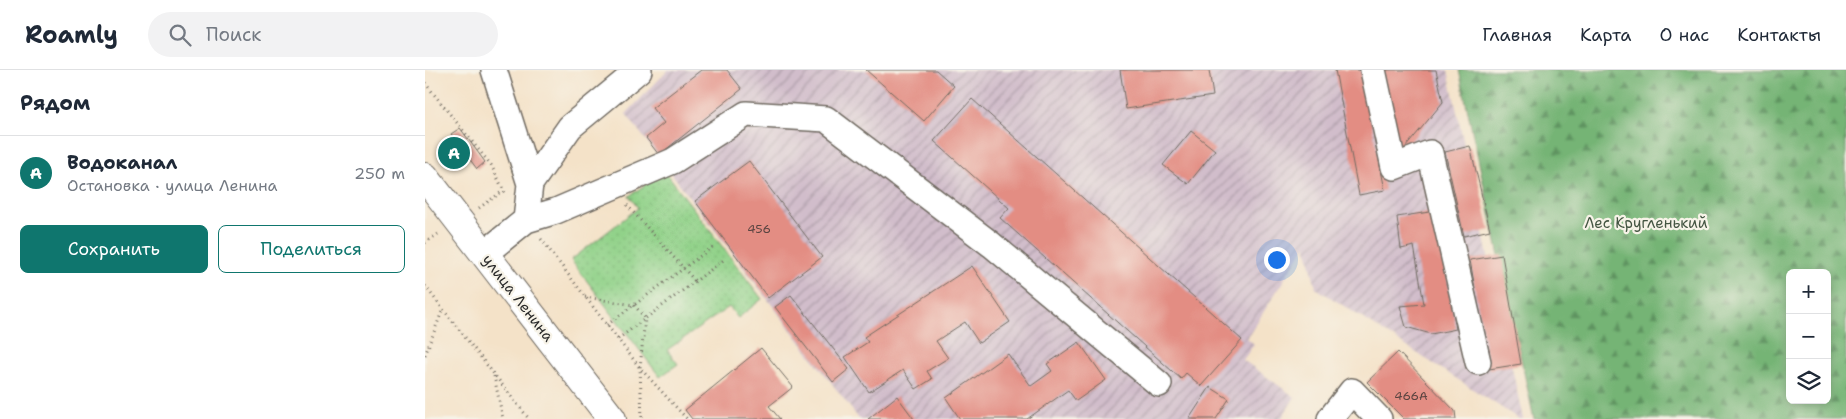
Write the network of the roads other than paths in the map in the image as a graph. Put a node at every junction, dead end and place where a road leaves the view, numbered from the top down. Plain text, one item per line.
1 (494, 70) edge
2 (639, 70) edge
3 (1373, 70) edge
4 (425, 177) edge
5 (530, 184) junction
6 (527, 220) junction
7 (484, 254) junction
8 (1478, 362) dead end
9 (1159, 384) dead end
10 (612, 419) edge
11 (1330, 419) edge
12 (1379, 419) edge

1 - 5 lane
2 - 5 lane
3 - 8 lane
4 - 7 main road, улица Ленина
5 - 6 lane
6 - 7 lane
6 - 9 lane
7 - 10 main road, улица Ленина
11 - 12 lane

